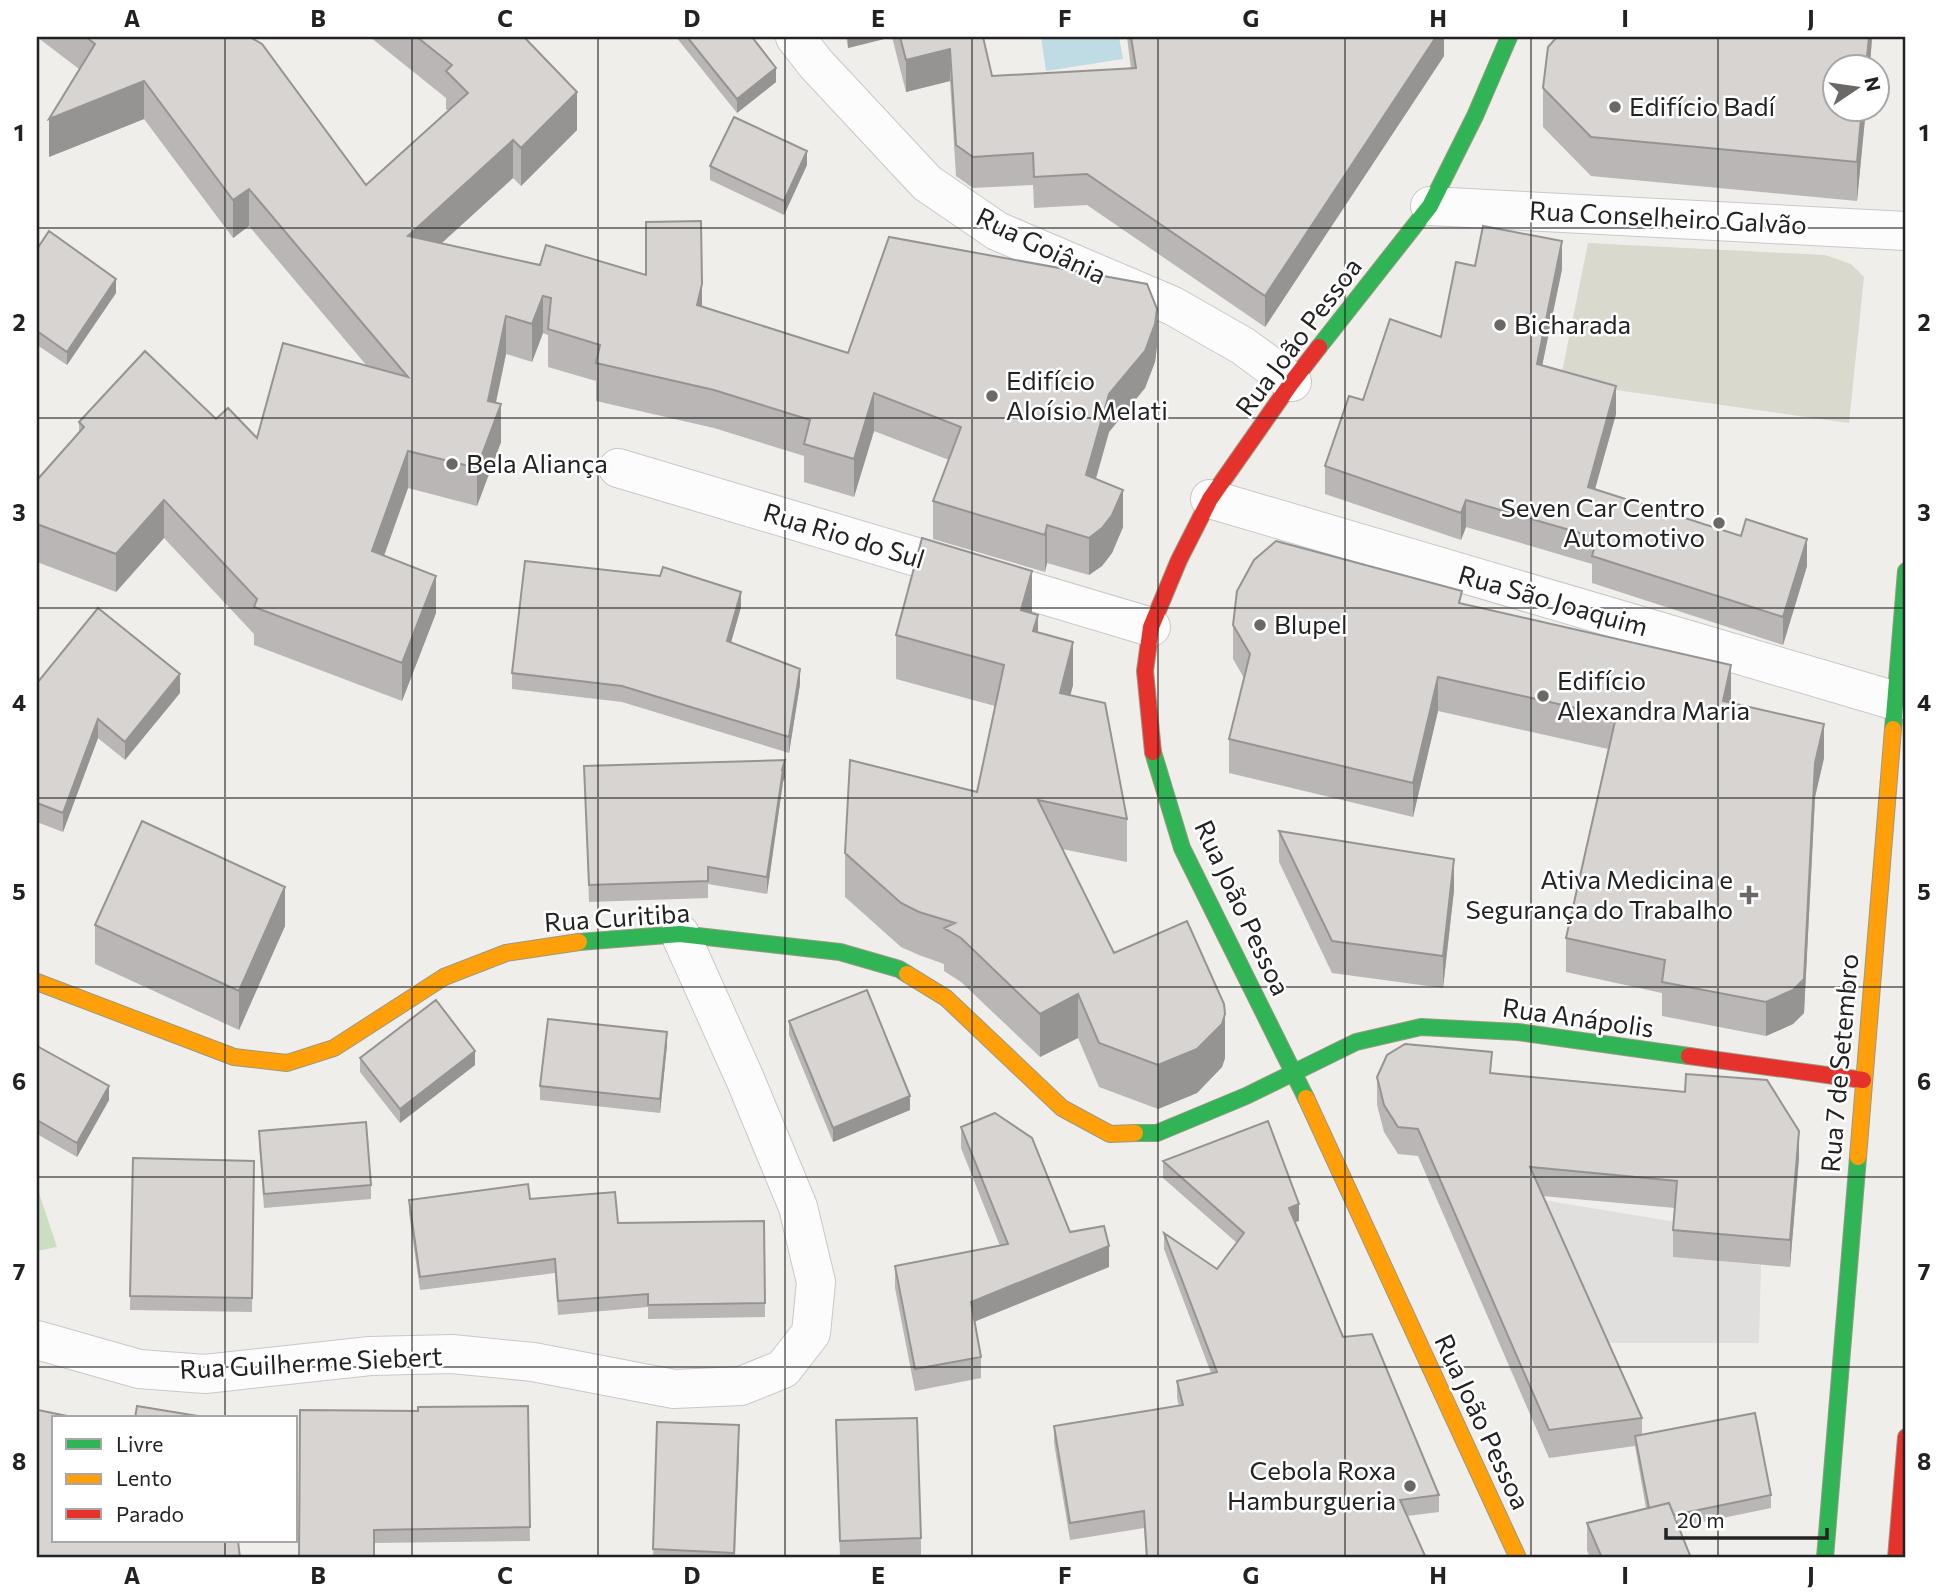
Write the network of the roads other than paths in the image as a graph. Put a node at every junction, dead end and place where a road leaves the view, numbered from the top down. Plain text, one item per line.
1 (795, 37) edge
2 (1508, 37) edge
3 (1430, 206) junction
4 (1906, 230) edge
5 (1292, 382) junction
6 (618, 468) dead end
7 (1210, 499) junction
8 (1906, 571) edge
9 (1151, 627) junction
10 (1896, 701) junction
11 (680, 934) junction
12 (37, 982) edge
13 (1294, 1073) junction
14 (1863, 1080) junction
15 (37, 1340) edge
16 (1906, 1437) edge
17 (1518, 1558) edge
18 (1825, 1558) edge
19 (1896, 1558) edge

1 - 5 street, Rua Goiânia
2 - 3 main road, Rua João Pessoa
3 - 4 street, Rua Conselheiro Galvão
3 - 5 main road, Rua João Pessoa
5 - 7 main road, Rua João Pessoa
6 - 9 street, Rua Rio do Sul
7 - 9 main road, Rua João Pessoa
7 - 10 street, Rua São Joaquim
8 - 10 main road, Rua 7 de Setembro
9 - 13 main road, Rua João Pessoa
10 - 14 main road, Rua 7 de Setembro
11 - 12 main road, Rua Curitiba
11 - 13 main road, Rua Curitiba
11 - 15 street, Rua Guilherme Siebert
13 - 14 main road, Rua Anápolis
13 - 17 main road, Rua João Pessoa
14 - 18 main road, Rua 7 de Setembro
16 - 19 main road

